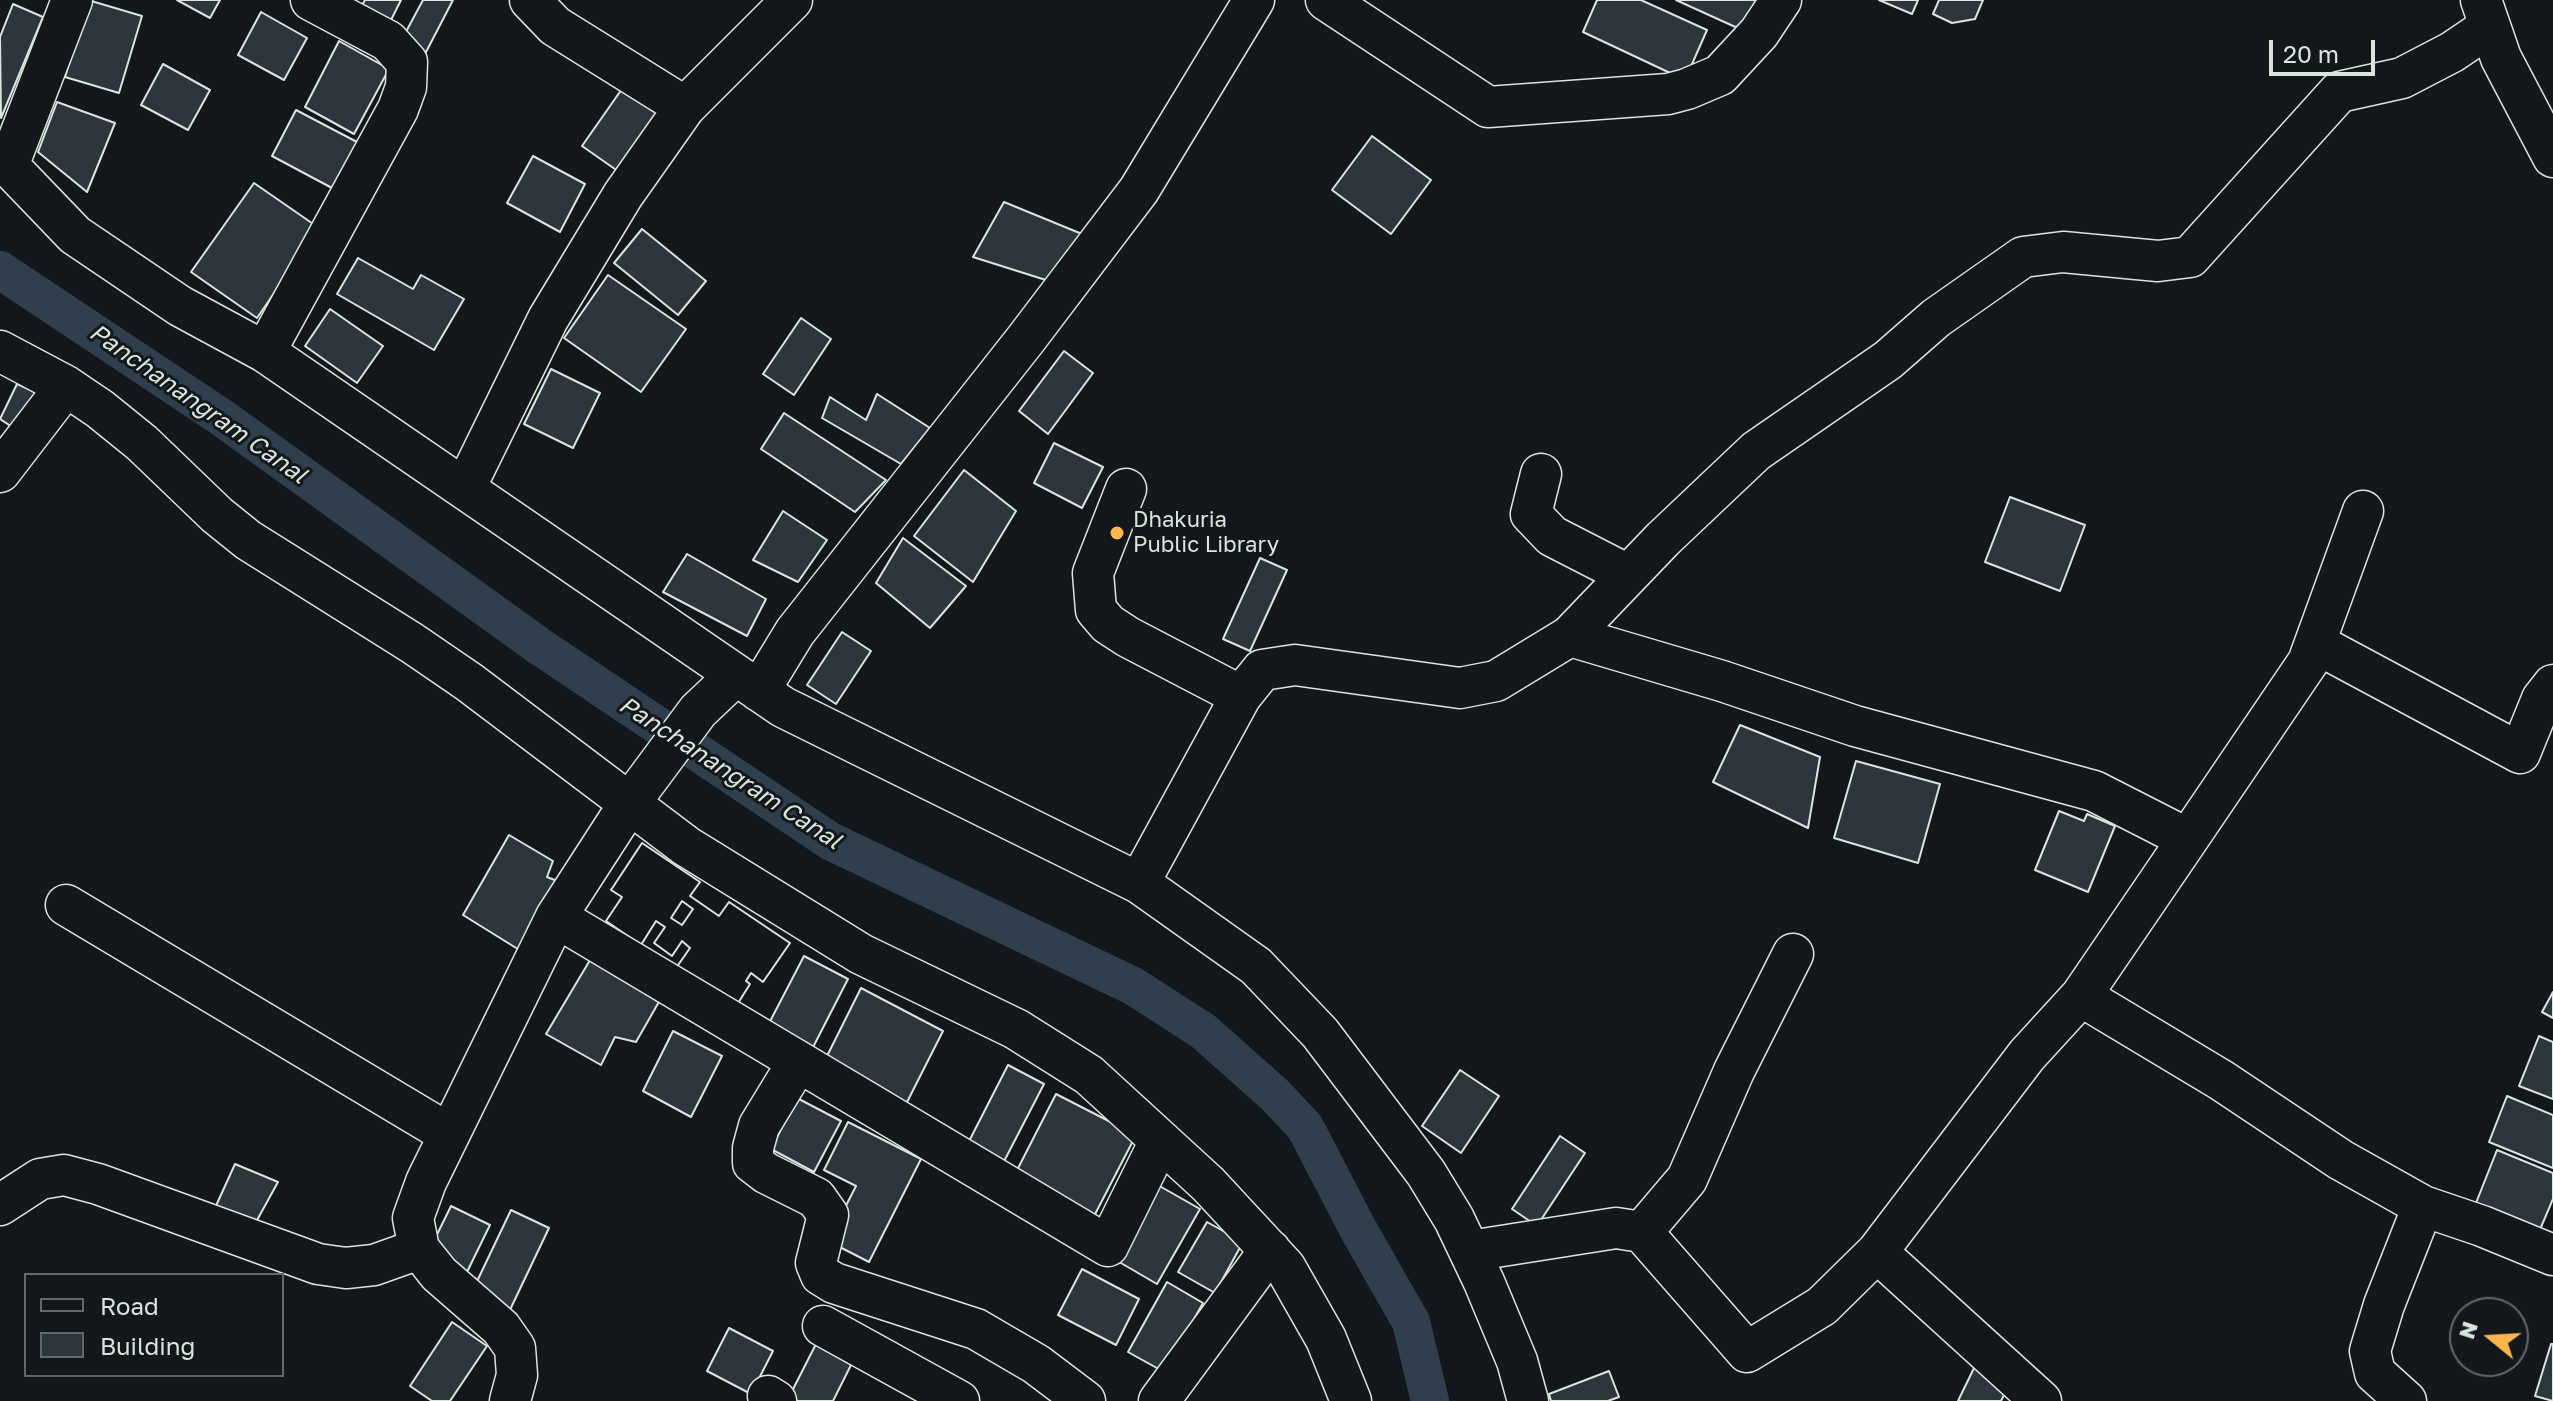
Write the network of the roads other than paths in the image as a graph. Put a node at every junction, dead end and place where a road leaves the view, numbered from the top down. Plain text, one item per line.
1 (72, 0) edge
2 (311, 0) edge
3 (530, 0) edge
4 (792, 0) edge
5 (1254, 0) edge
6 (1326, 0) edge
7 (1781, 0) edge
8 (2485, 14) edge
9 (685, 107) junction
10 (2553, 157) edge
11 (4, 162) edge
12 (0, 351) edge
13 (265, 352) junction
14 (66, 386) junction
15 (0, 472) edge
16 (1541, 474) dead end
17 (465, 488) junction
18 (1126, 489) dead end
19 (2363, 511) dead end
20 (1628, 575) junction
21 (1570, 636) junction
22 (2315, 643) junction
23 (747, 683) junction
24 (2553, 685) edge
25 (1241, 696) junction
26 (641, 790) junction
27 (2188, 839) junction
28 (1139, 883) junction
29 (66, 905) dead end
30 (556, 917) junction
31 (1793, 954) dead end
32 (2081, 996) junction
33 (798, 1062) junction
34 (449, 1134) junction
35 (1160, 1141) junction
36 (0, 1205) edge
37 (2423, 1206) junction
38 (1642, 1232) junction
39 (419, 1249) junction
40 (1270, 1250) junction
41 (1470, 1251) junction
42 (1877, 1252) junction
43 (2553, 1254) edge
44 (823, 1326) dead end
45 (510, 1401) edge
46 (959, 1401) edge
47 (1085, 1401) edge
48 (1159, 1401) edge
49 (1351, 1401) edge
50 (1528, 1401) edge
51 (2041, 1401) edge
52 (2406, 1401) edge

1 - 11 street
2 - 13 street
3 - 9 street
4 - 9 street
5 - 23 street
6 - 7 street
8 - 10 street
8 - 20 street
9 - 17 street
11 - 13 street
12 - 14 street
13 - 17 street
14 - 15 street
14 - 26 street
16 - 20 street
17 - 23 street
18 - 25 street
19 - 22 street
20 - 21 street
21 - 25 street
21 - 27 street
22 - 24 street
22 - 27 street
23 - 26 street
23 - 28 street
25 - 28 street
26 - 30 street
26 - 35 street
27 - 32 street
28 - 41 street
29 - 34 street
30 - 33 street
30 - 34 street
31 - 38 street
32 - 37 street
32 - 42 street
33 - 35 street
33 - 47 street
34 - 39 street
35 - 40 street
36 - 39 street
37 - 43 street
37 - 52 street
38 - 41 street
38 - 42 street
39 - 45 street
40 - 48 street
40 - 49 street
41 - 50 street
42 - 51 street
44 - 46 street

